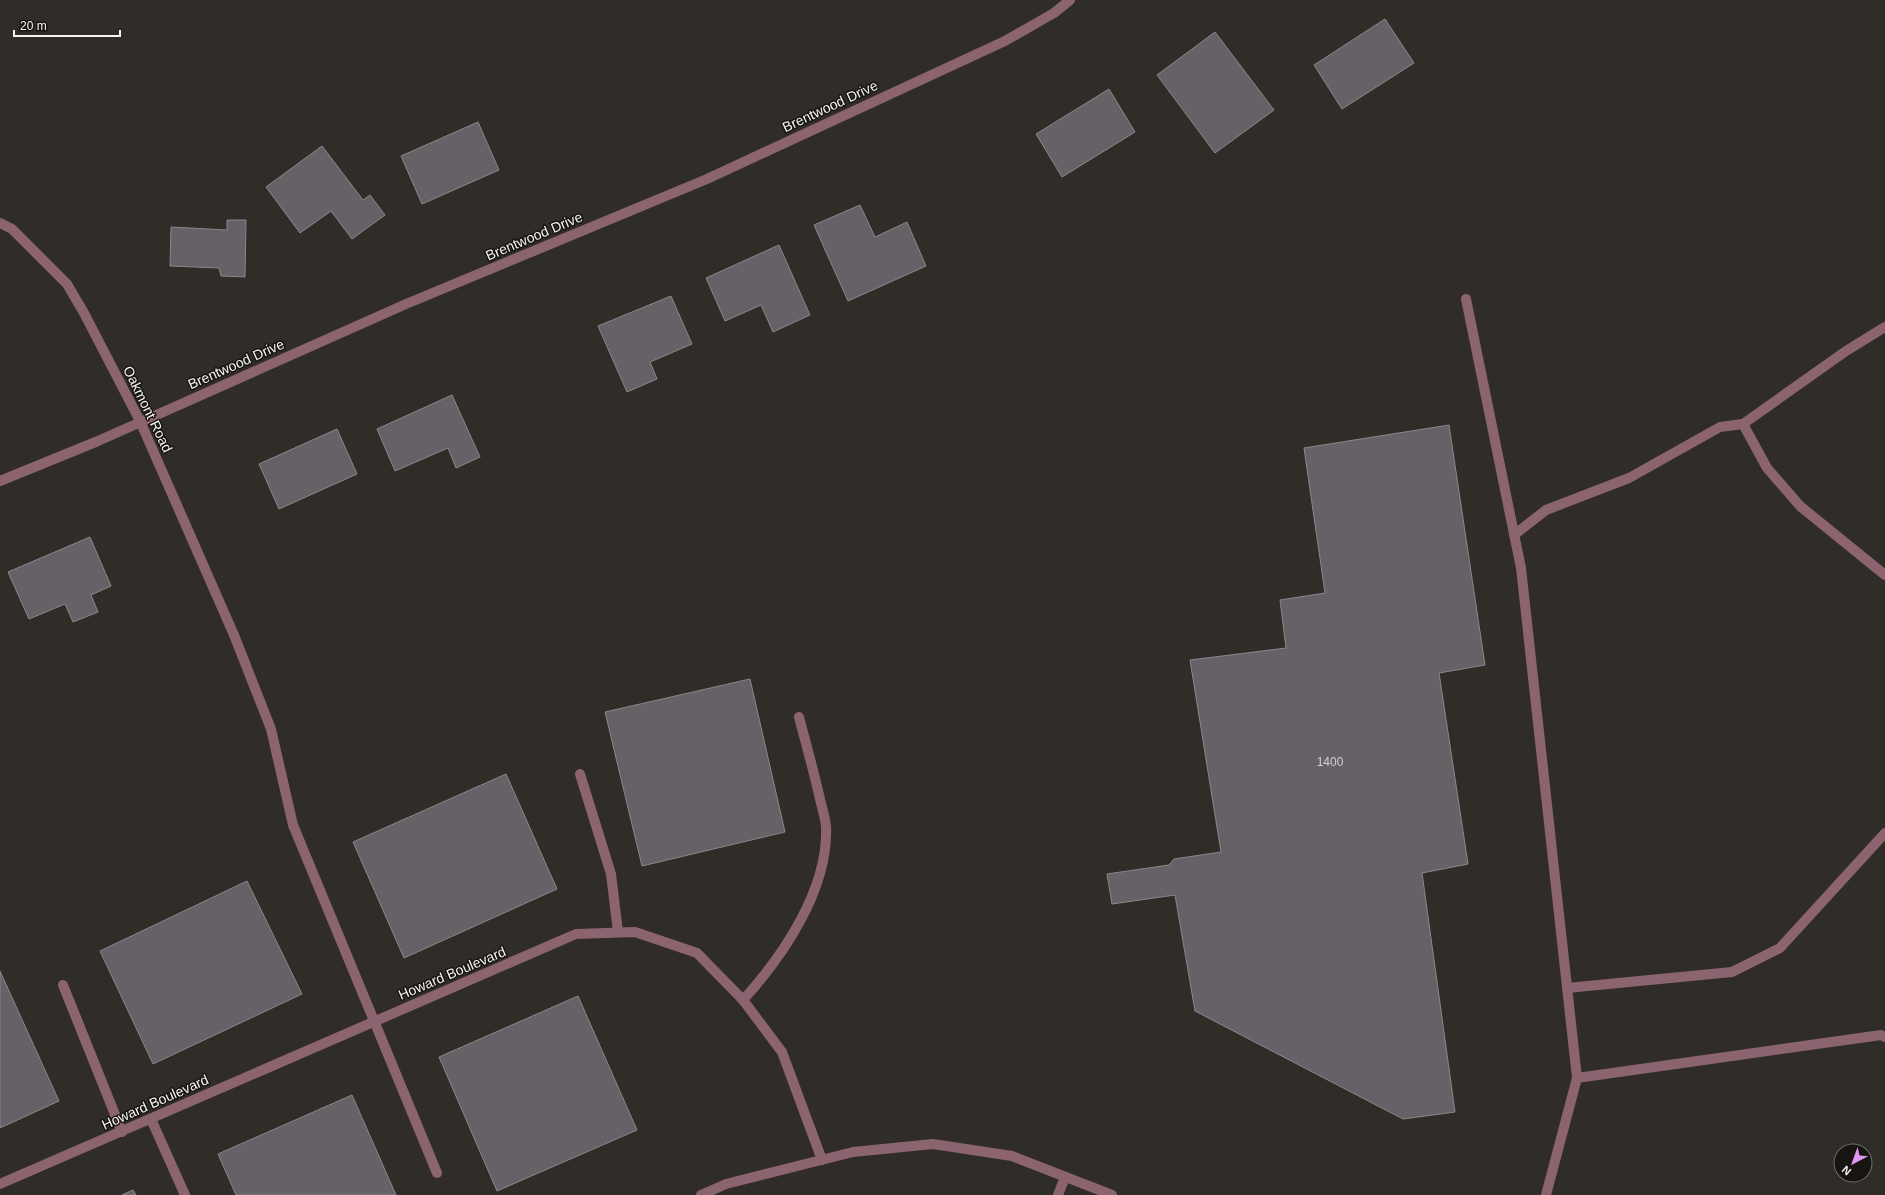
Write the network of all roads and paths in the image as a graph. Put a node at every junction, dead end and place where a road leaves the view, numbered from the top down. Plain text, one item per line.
1 (1070, 0) edge
2 (0, 223) edge
3 (1466, 299) dead end
4 (1885, 327) edge
5 (140, 421) junction
6 (1743, 424) junction
7 (0, 481) edge
8 (1514, 535) junction
9 (1885, 575) edge
10 (799, 717) dead end
11 (580, 774) dead end
12 (1885, 833) edge
13 (618, 932) junction
14 (63, 985) dead end
15 (1567, 988) junction
16 (743, 1000) junction
17 (374, 1022) junction
18 (1885, 1037) edge
19 (1577, 1078) junction
20 (151, 1119) junction
21 (122, 1132) junction
22 (822, 1160) junction
23 (437, 1173) dead end
24 (1065, 1177) junction
25 (0, 1184) edge
26 (185, 1195) edge
27 (701, 1195) edge
28 (1058, 1195) edge
29 (1112, 1195) edge
30 (1546, 1195) edge

1 - 5 street, Brentwood Drive
2 - 5 street, Oakmont Road
3 - 8 street
4 - 6 street
5 - 7 street, Brentwood Drive
5 - 17 street, Oakmont Road
6 - 8 street
6 - 9 street
8 - 15 street
10 - 16 street
11 - 13 street
12 - 15 street
13 - 16 street, Howard Boulevard
13 - 17 street, Howard Boulevard
14 - 21 street
15 - 19 street
16 - 22 street, Howard Boulevard
17 - 20 street, Howard Boulevard
17 - 23 street, Oakmont Road
18 - 19 street
19 - 30 street
20 - 21 street, Howard Boulevard
20 - 26 street
21 - 25 street, Howard Boulevard
22 - 24 street
22 - 27 street
24 - 28 street
24 - 29 street

